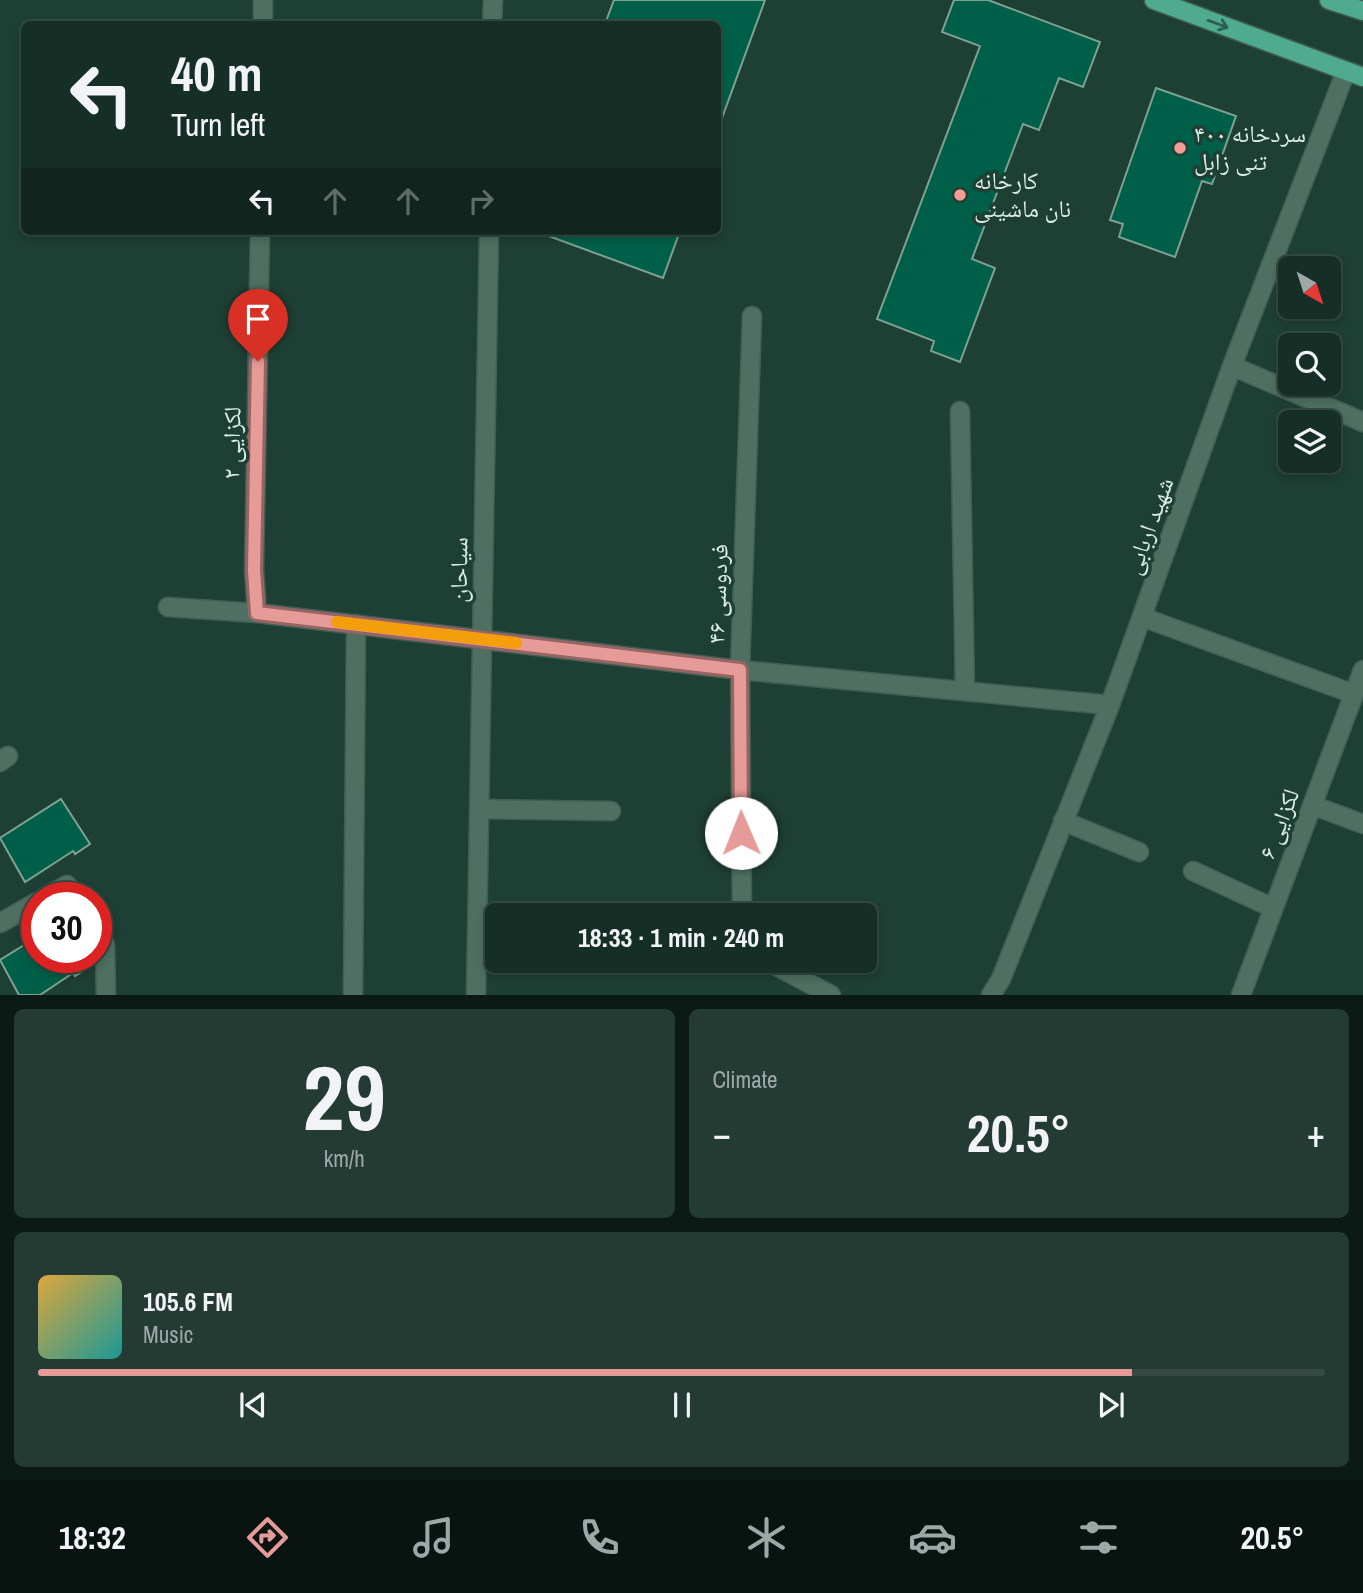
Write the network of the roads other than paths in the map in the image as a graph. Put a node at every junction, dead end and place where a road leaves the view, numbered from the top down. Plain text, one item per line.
1 (263, 0) edge
2 (493, 0) edge
3 (1154, 0) edge
4 (1329, 0) edge
5 (1363, 11) edge
6 (263, 21) edge
7 (492, 21) edge
8 (1355, 74) edge
9 (260, 235) edge
10 (489, 235) edge
11 (752, 316) dead end
12 (1233, 366) junction
13 (960, 411) dead end
14 (1363, 422) edge
15 (168, 607) dead end
16 (257, 613) junction
17 (1142, 617) junction
18 (356, 624) junction
19 (482, 639) junction
20 (740, 670) junction
21 (1363, 670) edge
22 (965, 691) junction
23 (1354, 694) junction
24 (1110, 705) junction
25 (1312, 805) junction
26 (479, 809) junction
27 (611, 811) dead end
28 (1063, 821) junction
29 (1363, 824) edge
30 (1139, 852) dead end
31 (1193, 871) dead end
32 (742, 903) edge
33 (1273, 908) junction
34 (21, 911) edge
35 (0, 923) edge
36 (106, 973) edge
37 (790, 973) edge
38 (106, 995) edge
39 (353, 995) edge
40 (476, 995) edge
41 (831, 995) edge
42 (991, 995) edge
43 (1241, 995) edge

1 - 6 street
2 - 7 street
3 -> 8 main road
4 - 5 main road
8 - 12 street, شهید اربابی
9 - 16 street, لکزایی ۲
10 - 19 street, سیاحان
11 - 20 street, فردوسی ۴۶
12 - 14 street
12 - 17 street, شهید اربابی
13 - 22 street
15 - 16 street
16 - 18 street
17 - 23 street
17 - 24 street, شهید اربابی
18 - 19 street
18 - 39 street
19 - 20 street
19 - 26 street, سیاحان
20 - 22 street
20 - 32 street, فردوسی ۴۶
21 - 23 street, لکزایی ۶
22 - 24 street
23 - 25 street, لکزایی ۶
24 - 28 street, شهید اربابی
25 - 29 street
25 - 33 street, لکزایی ۶
26 - 27 street
26 - 40 street, سیاحان
28 - 30 street
28 - 42 street, شهید اربابی
31 - 33 street
33 - 43 street, لکزایی ۶
34 - 35 street
36 - 38 street
37 - 41 street

